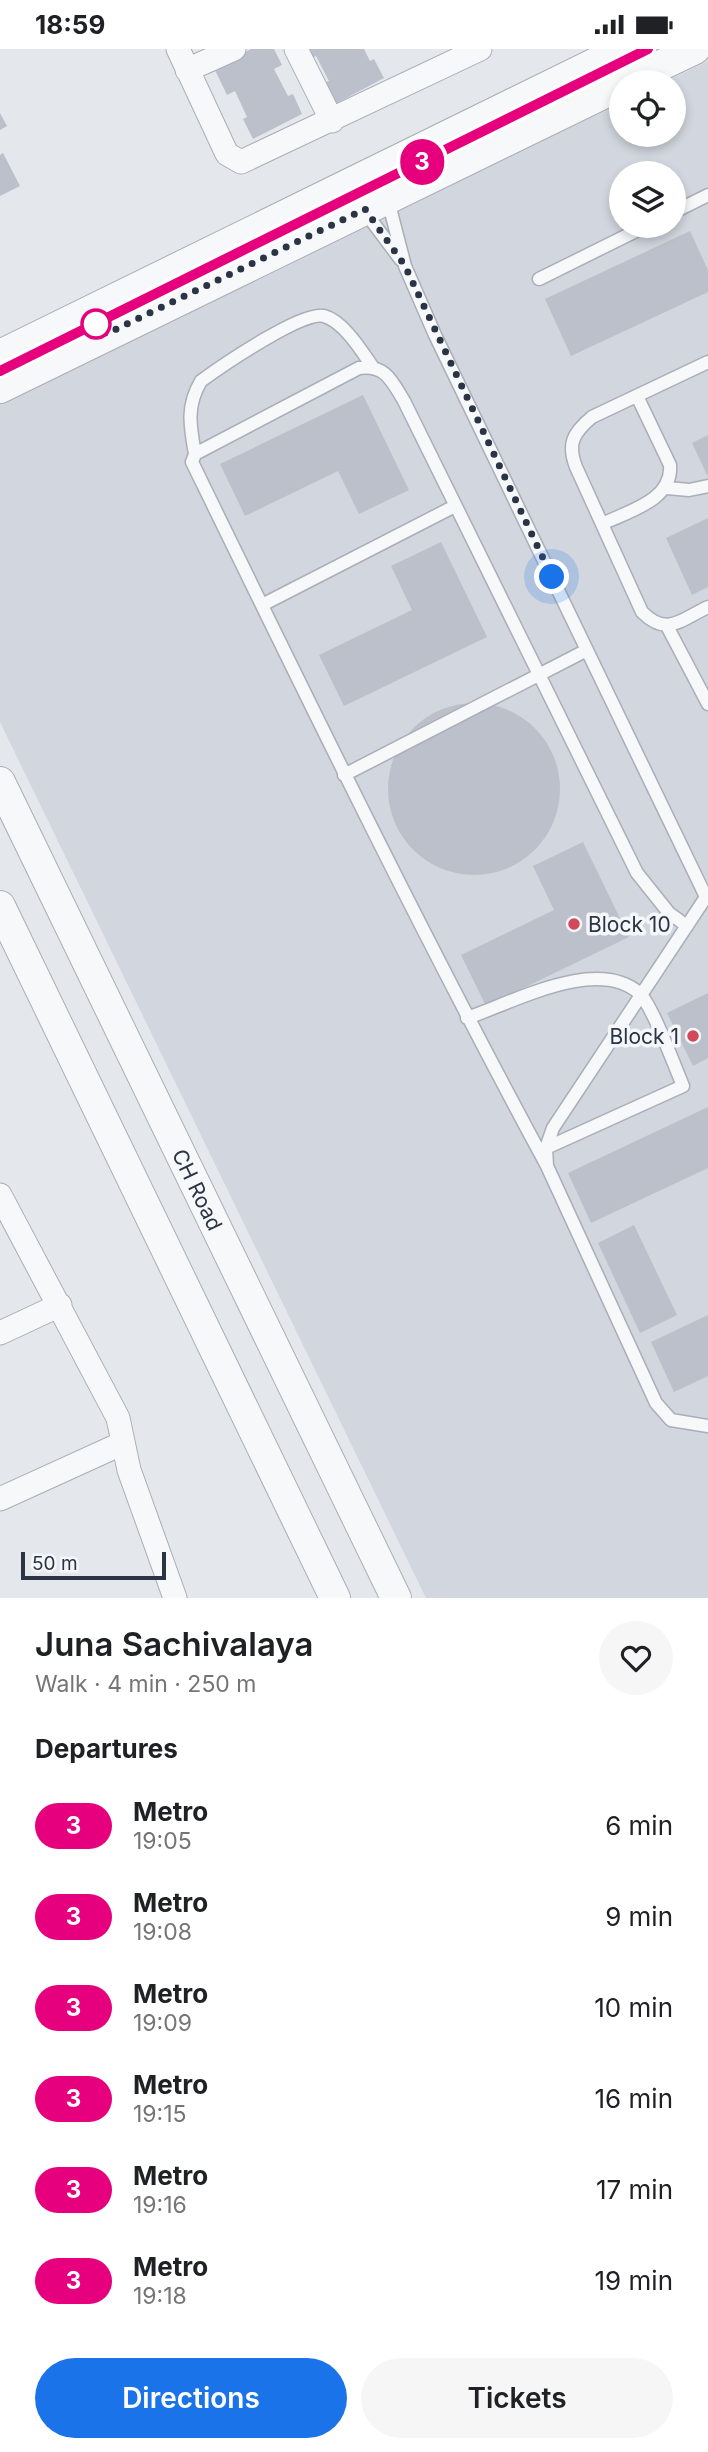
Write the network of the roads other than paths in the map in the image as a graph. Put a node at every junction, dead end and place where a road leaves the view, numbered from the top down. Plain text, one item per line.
1 (177, 49) edge
2 (234, 49) edge
3 (296, 49) edge
4 (480, 49) edge
5 (624, 49) edge
6 (695, 49) edge
7 (187, 70) junction
8 (651, 70) edge
9 (609, 91) edge
10 (332, 121) junction
11 (363, 175) junction
12 (708, 195) edge
13 (375, 204) junction
14 (686, 206) edge
15 (622, 238) edge
16 (405, 266) junction
17 (539, 279) dead end
18 (0, 355) edge
19 (708, 362) edge
20 (372, 366) junction
21 (0, 388) edge
22 (637, 396) junction
23 (195, 454) junction
24 (708, 486) edge
25 (667, 488) junction
26 (456, 506) junction
27 (602, 524) junction
28 (262, 605) junction
29 (708, 607) edge
30 (667, 626) junction
31 (587, 650) junction
32 (539, 675) junction
33 (708, 704) edge
34 (344, 775) junction
35 (0, 782) edge
36 (707, 897) edge
37 (0, 907) edge
38 (687, 926) junction
39 (642, 995) junction
40 (467, 1018) junction
41 (546, 1148) junction
42 (547, 1166) junction
43 (0, 1195) edge
44 (6, 1220) edge
45 (60, 1305) junction
46 (0, 1333) edge
47 (708, 1426) edge
48 (123, 1443) junction
49 (0, 1499) edge
50 (175, 1598) edge
51 (335, 1598) edge
52 (396, 1598) edge

1 - 7 street
2 - 7 street
3 - 10 street
4 - 10 street
5 - 11 street
6 - 8 street
7 - 10 street
9 - 13 street
11 - 13 lane
11 - 13 lane
11 - 18 street
12 - 14 lane
13 - 16 lane
13 - 16 lane
13 - 21 street
15 - 17 lane
16 - 31 lane
19 - 22 lane
20 - 23 lane
20 - 23 lane
20 - 26 lane
22 - 25 lane
22 - 27 lane
23 - 28 lane
24 - 25 lane
25 - 27 lane
26 - 28 lane
26 - 32 lane
27 - 30 lane
28 - 34 lane
29 - 30 lane
30 - 33 lane
31 - 32 lane
31 - 36 lane
32 - 34 lane
32 - 38 lane
34 - 40 lane
35 - 52 street, CH Road
36 - 38 lane
37 - 51 street
38 - 39 lane
39 - 40 lane
39 - 41 lane
39 - 41 lane
40 - 42 lane
41 - 42 lane
42 - 47 lane
43 - 44 street
44 - 45 street
45 - 46 street
45 - 48 street
48 - 49 street
48 - 50 street

